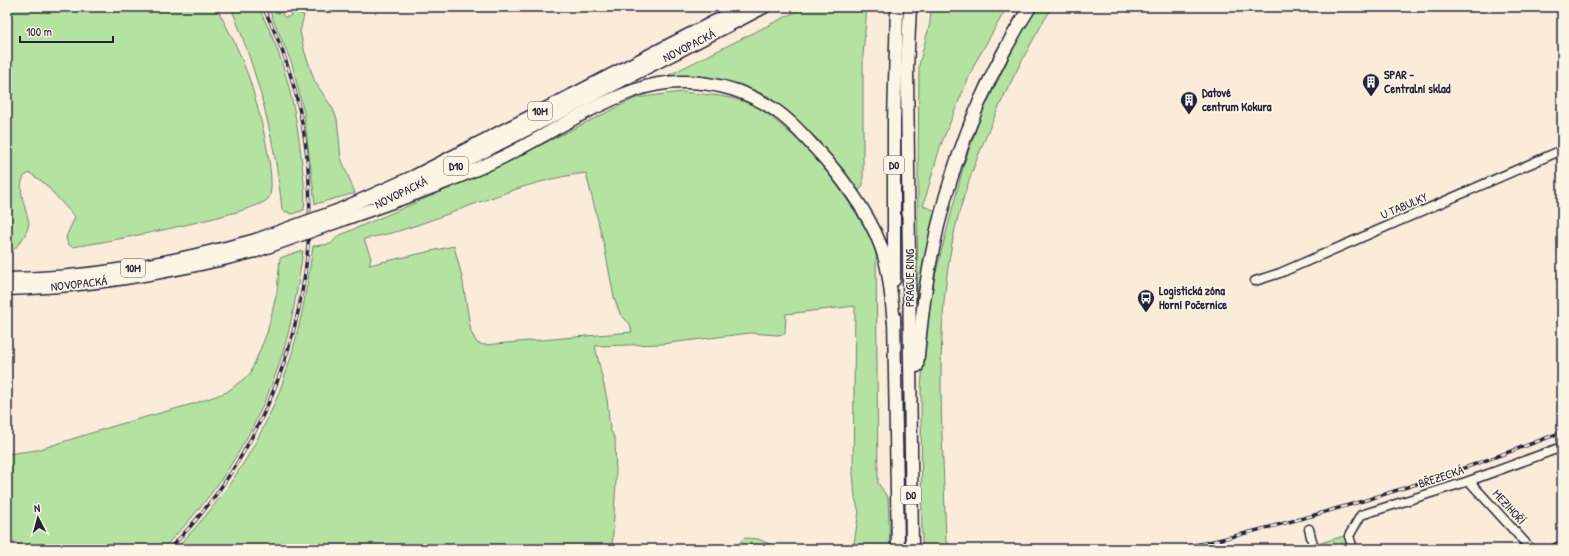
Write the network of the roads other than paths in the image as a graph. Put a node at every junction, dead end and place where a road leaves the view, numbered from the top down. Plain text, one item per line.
1 (742, 7) edge
2 (764, 7) edge
3 (897, 7) edge
4 (910, 7) edge
5 (1030, 7) edge
6 (1562, 150) edge
7 (336, 217) junction
8 (256, 245) junction
9 (7, 279) edge
10 (1255, 281) dead end
11 (7, 289) edge
12 (894, 323) junction
13 (911, 440) junction
14 (1562, 447) edge
15 (1469, 481) junction
16 (1309, 529) dead end
17 (1562, 547) edge
18 (898, 549) edge
19 (912, 549) edge
20 (1314, 549) edge
21 (1353, 549) edge
22 (1532, 549) edge
23 (1557, 549) edge

1 - 7 highway, NOVOPACKÁ / 10M
2 - 7 highway, NOVOPACKÁ / D10
3 - 12 highway, PRAGUE RING / D0
4 - 13 highway, PRAGUE RING / D0
5 - 13 highway
6 - 10 street, U TABULKY
7 - 8 highway, NOVOPACKÁ / 10M, bridge
7 - 12 highway
8 - 9 highway, NOVOPACKÁ / 10M
8 - 11 highway, NOVOPACKÁ / 10M
12 - 18 highway, PRAGUE RING / D0
13 - 19 highway, PRAGUE RING / D0
14 - 15 street, BŘEZECKÁ
15 - 21 street, BŘEZECKÁ
15 - 22 street, MEZIHOŘÍ
16 - 20 street
17 - 23 main road

